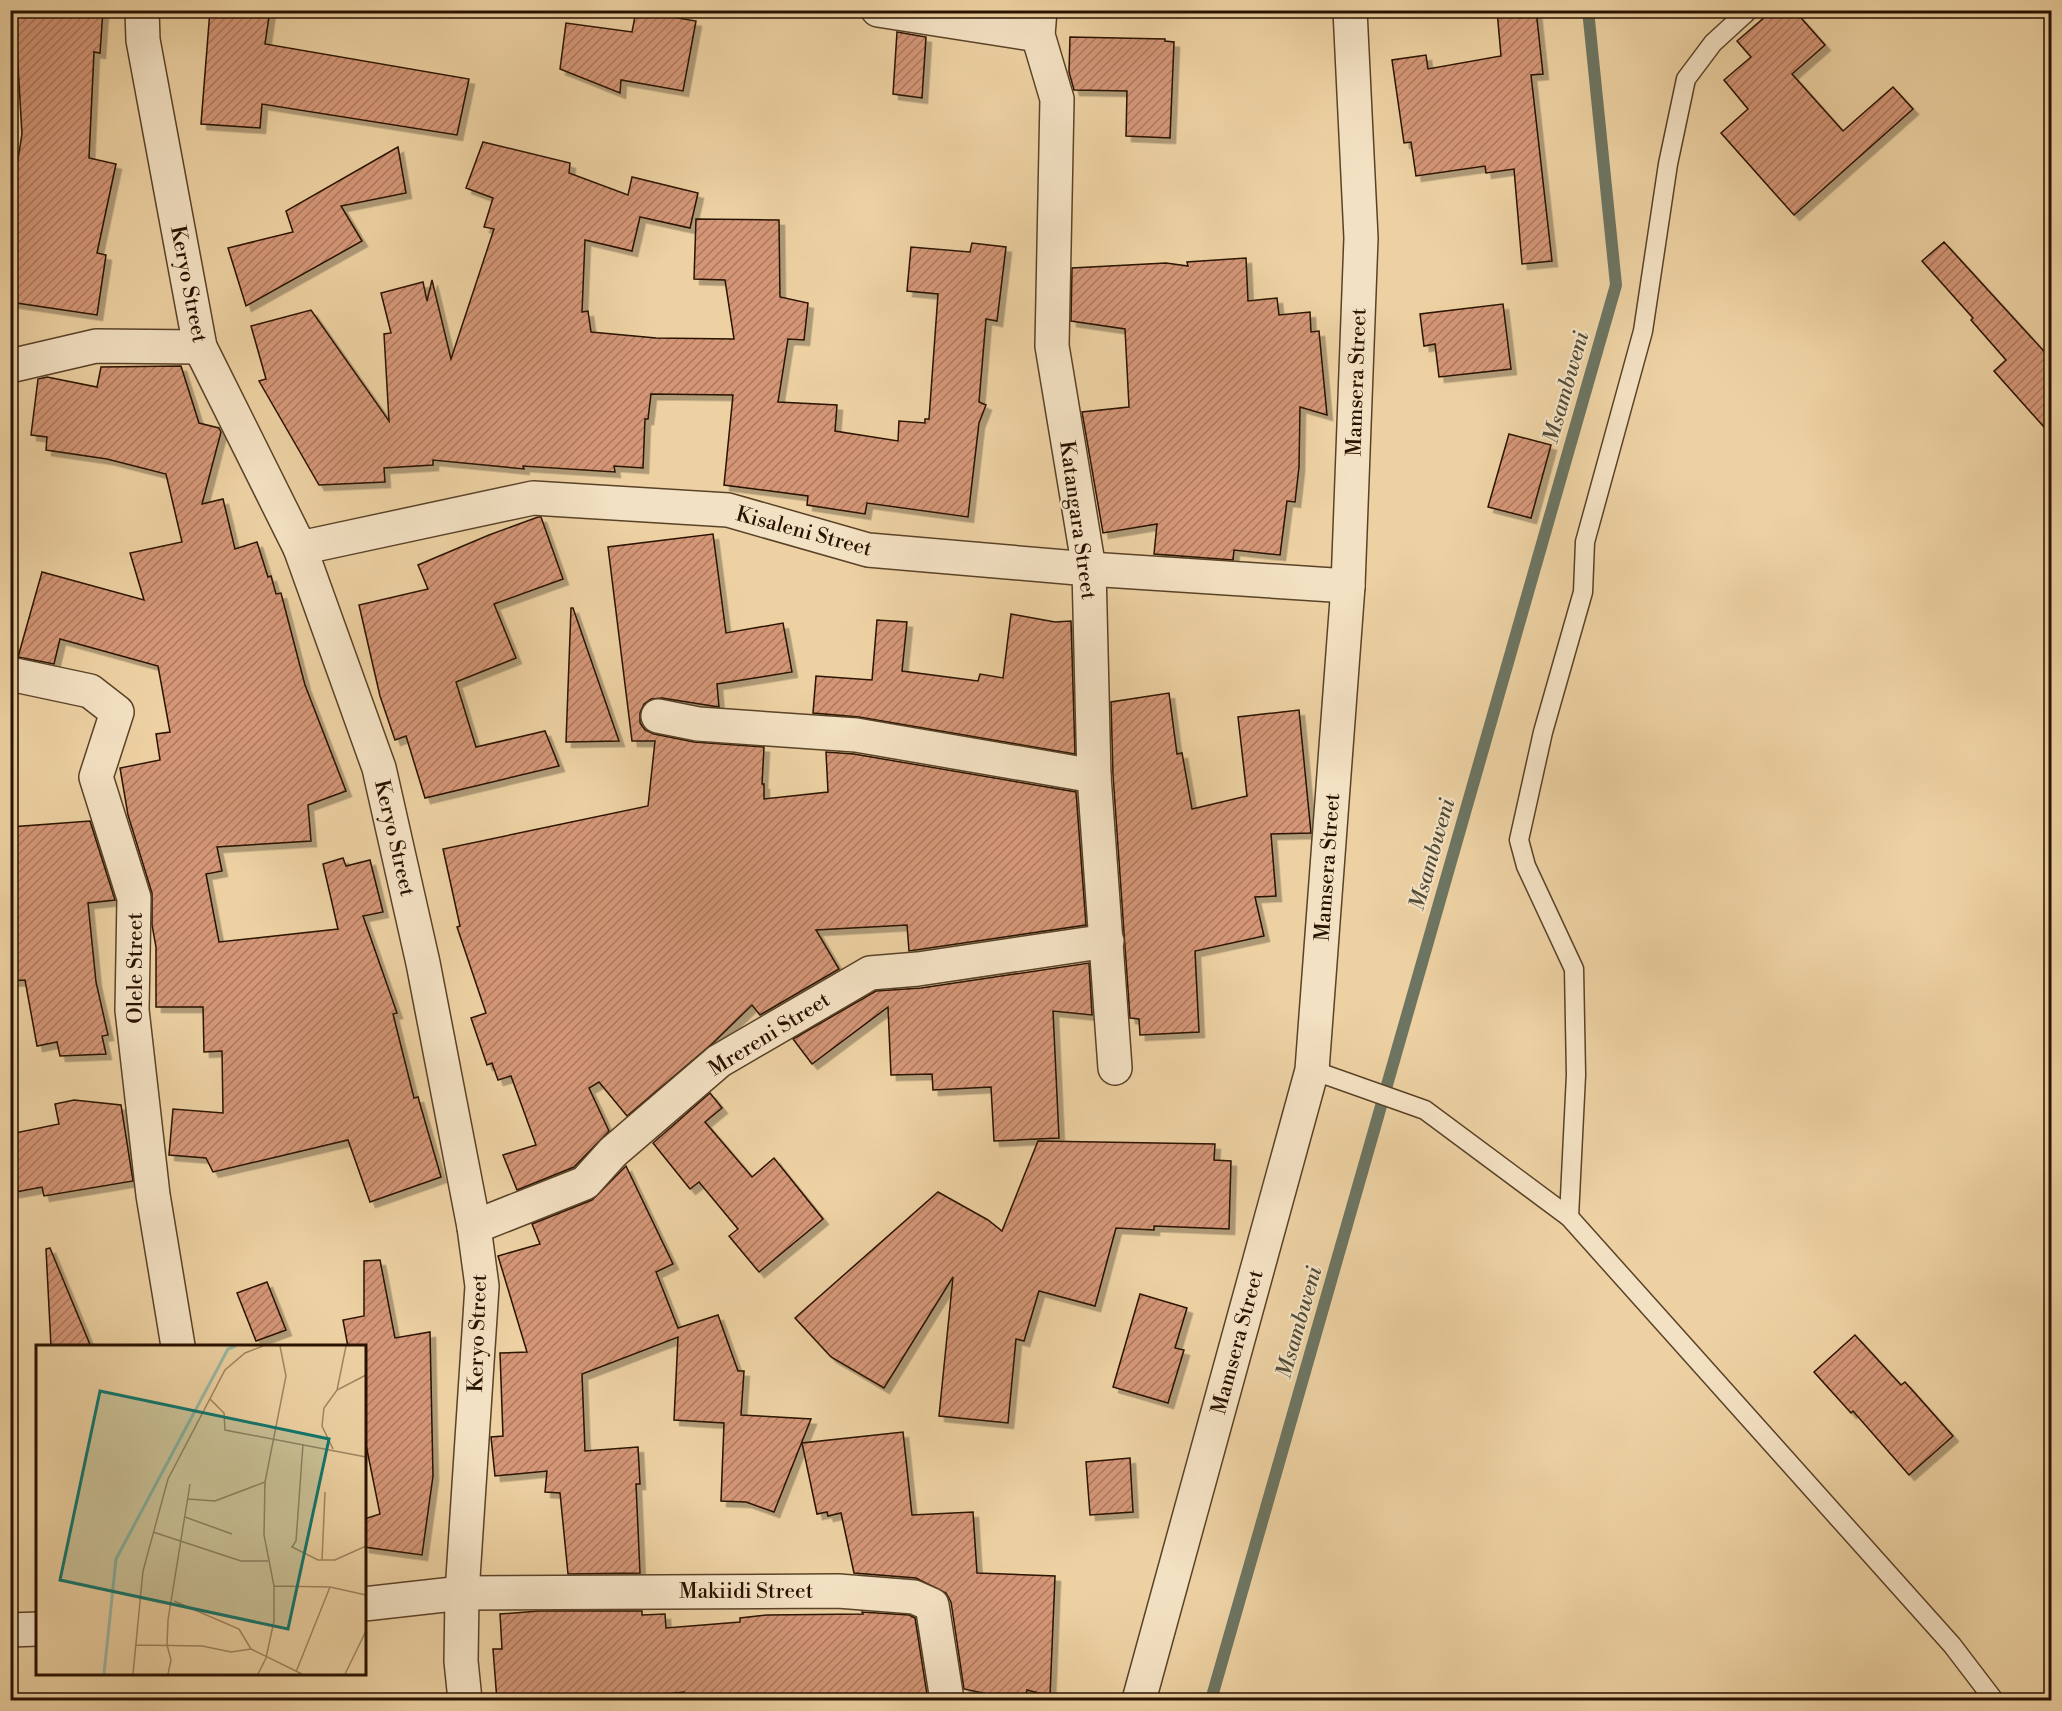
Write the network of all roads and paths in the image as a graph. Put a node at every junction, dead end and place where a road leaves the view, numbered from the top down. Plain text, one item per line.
1 (142, 10) edge
2 (878, 10) edge
3 (1350, 10) edge
4 (1749, 10) edge
5 (1039, 23) edge
6 (200, 347) junction
7 (10, 366) edge
8 (300, 548) junction
9 (1089, 569) junction
10 (1348, 586) junction
11 (10, 674) edge
12 (658, 716) dead end
13 (1094, 776) junction
14 (1107, 941) junction
15 (1115, 1068) dead end
16 (1312, 1070) junction
17 (1569, 1217) junction
18 (474, 1227) junction
19 (178, 1345) edge
20 (462, 1593) junction
21 (366, 1604) edge
22 (36, 1629) edge
23 (10, 1630) edge
24 (465, 1701) edge
25 (947, 1701) edge
26 (1139, 1701) edge
27 (1994, 1701) edge

1 - 6 street, Keryo Street
2 - 5 street
3 - 10 street, Mamsera Street
4 - 17 lane
5 - 9 street, Katangara Street
6 - 7 street
6 - 8 street, Keryo Street
8 - 9 street, Kisaleni Street
8 - 18 street, Keryo Street
9 - 10 street, Kisaleni Street
9 - 13 street, Katangara Street
10 - 16 street, Mamsera Street
11 - 19 street, Olele Street
12 - 13 street
13 - 14 street, Katangara Street
14 - 15 street, Katangara Street
14 - 18 street, Mrereni Street
16 - 17 lane
16 - 26 street, Mamsera Street
17 - 27 lane
18 - 20 street, Keryo Street
20 - 21 street
20 - 24 street, Keryo Street
20 - 25 street, Makiidi Street
22 - 23 street

